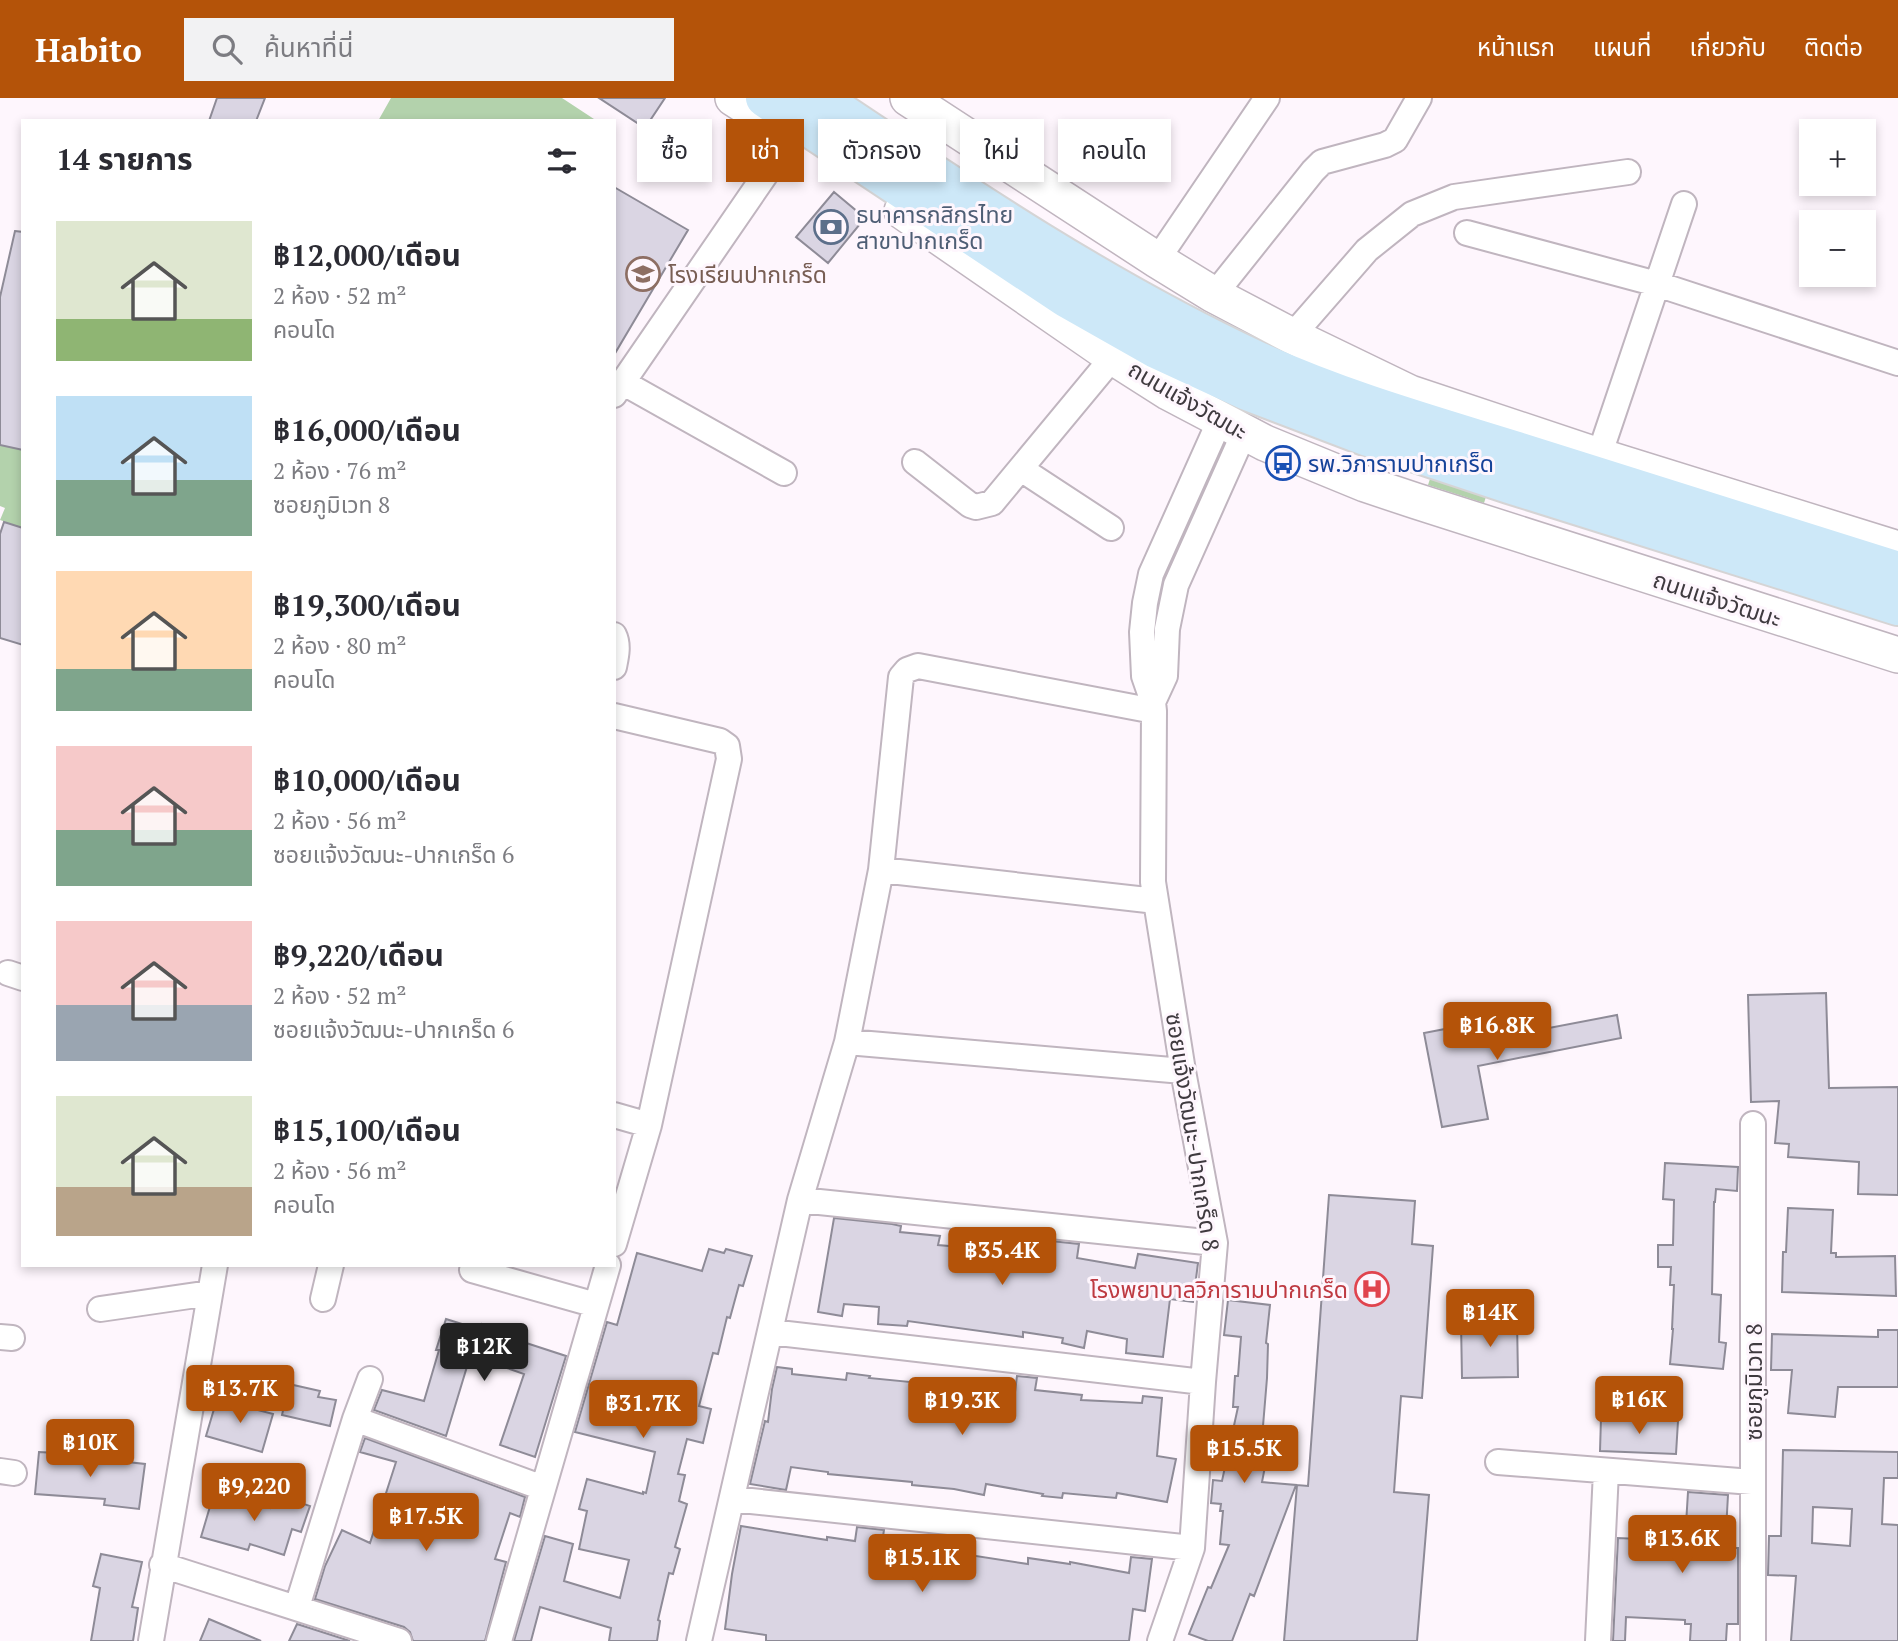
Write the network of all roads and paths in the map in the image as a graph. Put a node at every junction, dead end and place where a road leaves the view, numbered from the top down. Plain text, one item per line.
1 (733, 98) edge
2 (765, 98) edge
3 (819, 98) edge
4 (866, 98) edge
5 (908, 98) edge
6 (1267, 98) edge
7 (1419, 98) edge
8 (766, 119) edge
9 (804, 144) edge
10 (1628, 172) dead end
11 (760, 182) edge
12 (1684, 204) dead end
13 (1467, 233) dead end
14 (1157, 260) junction
15 (1657, 284) junction
16 (1214, 295) junction
17 (1066, 298) junction
18 (1293, 336) junction
19 (1113, 356) junction
20 (1898, 363) edge
21 (618, 388) edge
22 (1410, 393) junction
23 (1232, 426) junction
24 (1600, 456) junction
25 (915, 462) dead end
26 (1021, 469) junction
27 (784, 472) dead end
28 (1111, 528) dead end
29 (1898, 549) edge
30 (1898, 571) edge
31 (1898, 606) edge
32 (1898, 632) edge
33 (616, 638) edge
34 (1898, 655) edge
35 (616, 656) edge
36 (1153, 706) junction
37 (616, 716) edge
38 (881, 870) junction
39 (1156, 901) junction
40 (847, 1041) junction
41 (1183, 1071) junction
42 (616, 1116) edge
43 (1754, 1124) dead end
44 (649, 1125) junction
45 (800, 1200) junction
46 (616, 1237) edge
47 (1215, 1243) junction
48 (215, 1267) edge
49 (331, 1267) edge
50 (607, 1267) edge
51 (472, 1270) dead end
52 (210, 1293) junction
53 (323, 1299) dead end
54 (596, 1306) junction
55 (100, 1309) dead end
56 (770, 1332) junction
57 (370, 1378) dead end
58 (1203, 1382) junction
59 (355, 1419) junction
60 (1498, 1462) dead end
61 (1606, 1471) junction
62 (1752, 1482) junction
63 (543, 1488) junction
64 (732, 1499) junction
65 (1192, 1548) junction
66 (162, 1565) junction
67 (297, 1607) junction
68 (150, 1641) edge
69 (399, 1641) edge
70 (499, 1641) edge
71 (699, 1641) edge
72 (1160, 1641) edge
73 (1598, 1641) edge
74 (1752, 1641) edge

1 - 8 main road, ถนนแจ้งวัฒนะ
2 - 17 main road, ถนนแจ้งวัฒนะ
3 - 30 main road
4 - 22 main road
5 - 14 main road
6 - 14 street
7 - 16 street
9 - 19 main road, ถนนแจ้งวัฒนะ
10 - 18 street
11 - 21 street
12 - 15 street
13 - 15 street
14 - 16 main road
15 - 20 street
15 - 24 street
16 - 18 main road
17 - 31 main road, ถนนแจ้งวัฒนะ
17 - 32 main road
18 - 22 main road
19 - 23 main road, ถนนแจ้งวัฒนะ
19 - 26 street
21 - 27 street
22 - 24 main road
23 - 34 main road, ถนนแจ้งวัฒนะ
23 - 36 street, ซอยแจ้งวัฒนะ-ปากเกร็ด 8
24 - 29 main road
25 - 26 street
26 - 28 street
33 - 35 street
36 - 38 street
36 - 39 street, ซอยแจ้งวัฒนะ-ปากเกร็ด 8
37 - 44 street
38 - 39 street
38 - 40 street
39 - 41 street, ซอยแจ้งวัฒนะ-ปากเกร็ด 8
40 - 41 street
40 - 45 street
41 - 47 street, ซอยแจ้งวัฒนะ-ปากเกร็ด 8
42 - 44 street
43 - 62 street, ซอยภูมิเวท 8
44 - 46 street
45 - 47 street
45 - 56 street
47 - 58 street, ซอยแจ้งวัฒนะ-ปากเกร็ด 8
48 - 52 street
49 - 53 street
50 - 54 street
51 - 54 street
52 - 55 street
52 - 66 street
54 - 63 street
56 - 58 street
56 - 64 street
57 - 59 street
58 - 65 street, ซอยแจ้งวัฒนะ-ปากเกร็ด 8
59 - 63 street
59 - 67 street
60 - 61 street
61 - 62 street
61 - 73 street
62 - 74 street, ซอยภูมิเวท 8
63 - 70 street
64 - 65 street
64 - 71 street
65 - 72 street, ซอยแจ้งวัฒนะ-ปากเกร็ด 8
66 - 67 street
66 - 68 street
67 - 69 street

